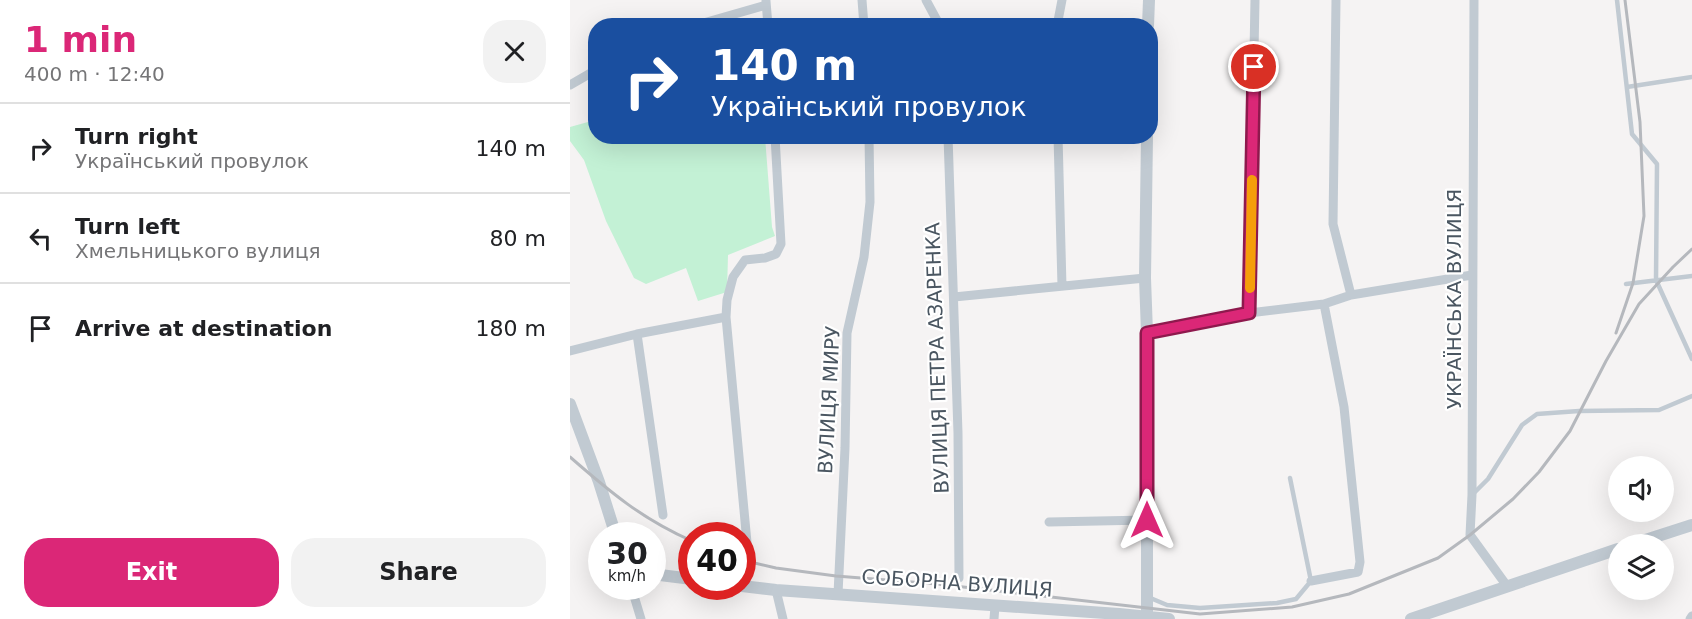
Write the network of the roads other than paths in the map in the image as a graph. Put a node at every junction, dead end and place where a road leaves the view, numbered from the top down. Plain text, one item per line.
1 (862, 0) edge
2 (926, 0) edge
3 (1062, 0) edge
4 (1149, 0) edge
5 (1255, 0) edge
6 (1336, 0) edge
7 (1474, 0) edge
8 (1617, 0) edge
9 (766, 2) edge
10 (717, 18) edge
11 (767, 18) edge
12 (863, 18) edge
13 (936, 18) edge
14 (1059, 18) edge
15 (1148, 18) edge
16 (588, 75) edge
17 (1692, 77) edge
18 (570, 85) edge
19 (1627, 87) junction
20 (776, 144) edge
21 (869, 144) edge
22 (948, 144) edge
23 (1058, 144) edge
24 (1147, 144) edge
25 (1472, 274) junction
26 (1692, 276) edge
27 (1144, 278) junction
28 (1656, 280) junction
29 (1626, 284) dead end
30 (1062, 286) junction
31 (1351, 295) junction
32 (954, 297) junction
33 (1324, 304) junction
34 (1249, 313) junction
35 (726, 317) junction
36 (1147, 333) junction
37 (637, 334) junction
38 (570, 351) edge
39 (1692, 359) edge
40 (1692, 396) edge
41 (570, 404) edge
42 (1290, 478) dead end
43 (1472, 495) junction
44 (663, 515) dead end
45 (1147, 520) junction
46 (612, 522) edge
47 (745, 522) edge
48 (1049, 522) dead end
49 (1692, 525) edge
50 (1664, 534) edge
51 (1608, 552) edge
52 (959, 578) dead end
53 (1311, 581) junction
54 (1507, 586) junction
55 (756, 588) edge
56 (776, 590) junction
57 (838, 594) junction
58 (1148, 597) junction
59 (635, 600) edge
60 (995, 606) junction
61 (1119, 616) edge
62 (1148, 617) junction
63 (1426, 617) edge
64 (641, 619) edge
65 (783, 619) edge
66 (994, 619) edge
67 (1169, 619) edge
68 (1412, 619) edge

1 - 12 street
2 - 13 street
3 - 14 street
4 - 15 street
5 - 34 street
6 - 31 street
7 - 25 street, УКРАЇНСЬКА ВУЛИЦЯ
8 - 19 lane
9 - 10 street
9 - 11 street
16 - 18 street
17 - 19 lane
19 - 28 lane
20 - 35 street
21 - 57 street, ВУЛИЦЯ МИРУ
22 - 32 street, ВУЛИЦЯ ПЕТРА АЗАРЕНКА
23 - 30 street
24 - 27 street
25 - 31 street
25 - 43 street, УКРАЇНСЬКА ВУЛИЦЯ
26 - 28 lane
27 - 30 street
27 - 36 street
28 - 29 lane
28 - 39 lane
30 - 32 street
31 - 33 street
32 - 52 street, ВУЛИЦЯ ПЕТРА АЗАРЕНКА
33 - 34 street
33 - 53 street
34 - 36 street
35 - 37 street
35 - 47 street
36 - 45 street
37 - 38 street
37 - 44 street
40 - 43 lane
41 - 46 street
42 - 53 lane
43 - 54 street, УКРАЇНСЬКА ВУЛИЦЯ
45 - 48 street
45 - 58 street
49 - 50 street
51 - 54 street
53 - 58 lane
54 - 63 street
55 - 56 street, СОБОРНА ВУЛИЦЯ
56 - 57 street, СОБОРНА ВУЛИЦЯ
56 - 65 street
57 - 60 street, СОБОРНА ВУЛИЦЯ
58 - 62 street
59 - 64 street
60 - 61 street, СОБОРНА ВУЛИЦЯ
60 - 66 street
61 - 62 street, СОБОРНА ВУЛИЦЯ
62 - 67 street, СОБОРНА ВУЛИЦЯ
63 - 68 street

